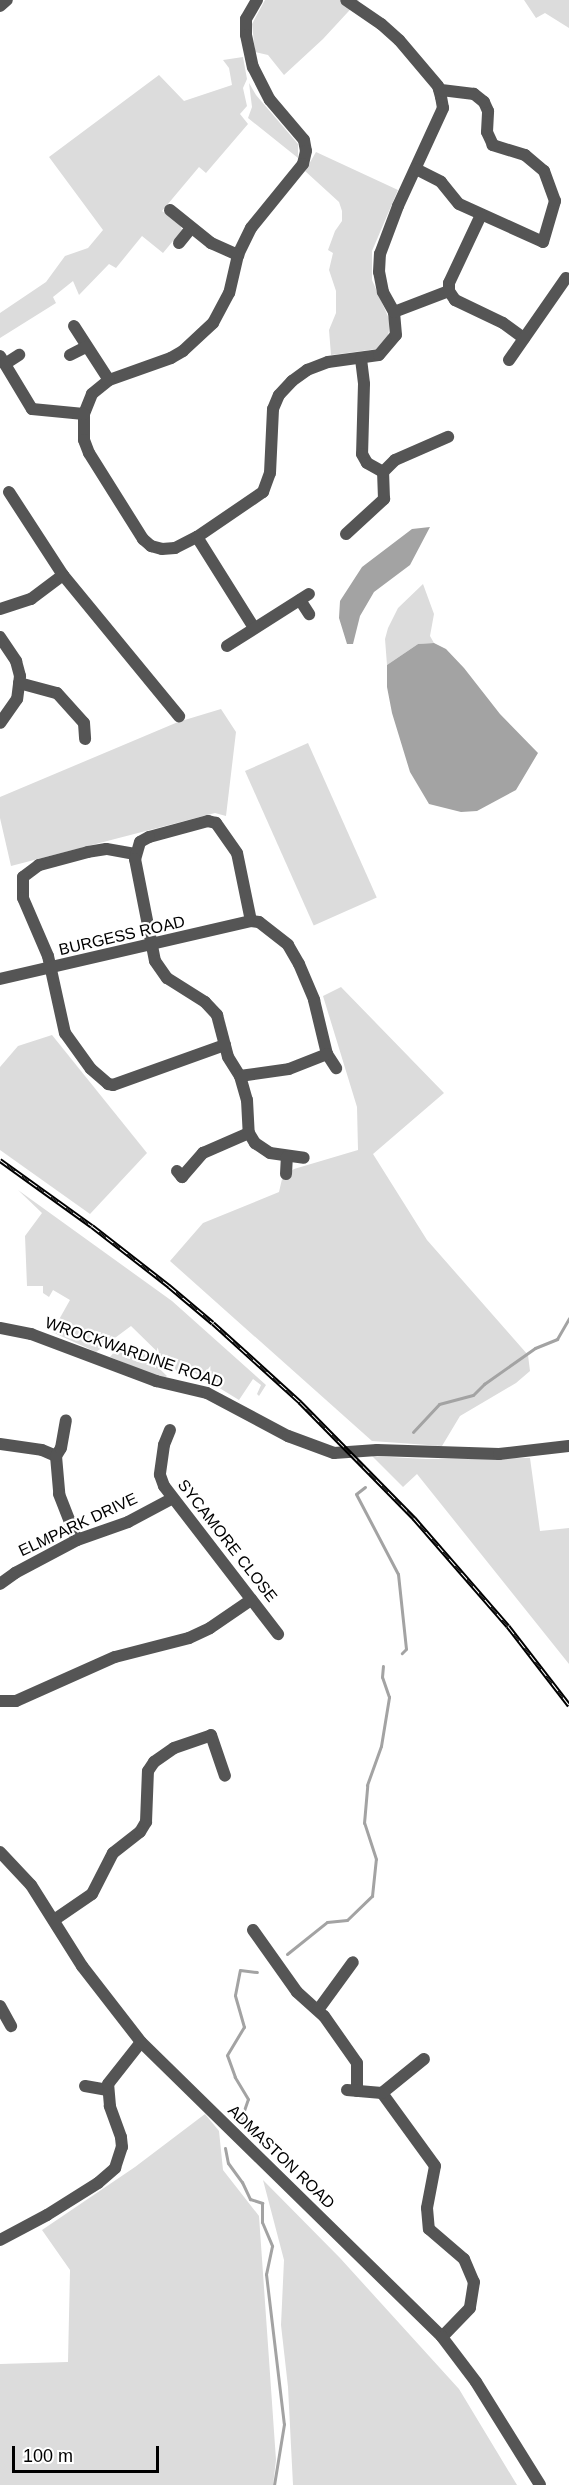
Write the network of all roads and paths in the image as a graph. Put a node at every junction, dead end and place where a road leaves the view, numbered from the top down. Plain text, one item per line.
1 (7, 0) edge
2 (257, 0) edge
3 (346, 0) edge
4 (0, 6) edge
5 (439, 90) junction
6 (416, 169) junction
7 (171, 210) dead end
8 (481, 215) junction
9 (191, 228) junction
10 (179, 243) dead end
11 (238, 255) junction
12 (566, 278) dead end
13 (449, 291) junction
14 (394, 312) junction
15 (74, 326) dead end
16 (524, 338) junction
17 (86, 347) junction
18 (19, 355) dead end
19 (69, 355) dead end
20 (361, 359) junction
21 (3, 360) edge
22 (509, 360) dead end
23 (109, 380) junction
24 (84, 414) junction
25 (448, 437) dead end
26 (383, 472) junction
27 (9, 492) dead end
28 (346, 534) dead end
29 (197, 537) junction
30 (63, 575) junction
31 (0, 609) edge
32 (309, 614) dead end
33 (254, 628) junction
34 (0, 637) edge
35 (226, 646) dead end
36 (19, 683) junction
37 (179, 716) dead end
38 (0, 723) edge
39 (85, 739) dead end
40 (135, 854) junction
41 (251, 921) junction
42 (150, 946) junction
43 (50, 969) junction
44 (0, 979) edge
45 (225, 1045) junction
46 (327, 1054) junction
47 (336, 1068) dead end
48 (240, 1076) junction
49 (249, 1133) junction
50 (287, 1157) junction
51 (304, 1158) dead end
52 (177, 1171) dead end
53 (286, 1174) dead end
54 (0, 1328) edge
55 (66, 1420) dead end
56 (170, 1430) dead end
57 (0, 1444) edge
58 (569, 1446) edge
59 (56, 1456) junction
60 (171, 1499) junction
61 (77, 1540) junction
62 (0, 1584) edge
63 (251, 1600) junction
64 (278, 1634) dead end
65 (0, 1701) edge
66 (225, 1776) dead end
67 (0, 1852) edge
68 (54, 1920) junction
69 (253, 1930) dead end
70 (353, 1962) dead end
71 (0, 2007) edge
72 (318, 2010) junction
73 (11, 2026) dead end
74 (141, 2042) junction
75 (424, 2059) dead end
76 (85, 2086) dead end
77 (108, 2090) junction
78 (382, 2093) junction
79 (0, 2240) edge
80 (442, 2337) junction
81 (540, 2485) edge

1 - 4 street
2 - 11 street
3 - 5 street
5 - 6 street
5 - 8 street
6 - 8 street
6 - 14 street
7 - 9 street
8 - 13 street
9 - 10 street
9 - 11 street
11 - 23 street
12 - 16 street
13 - 14 street
13 - 16 street
14 - 20 street
15 - 17 street
16 - 22 street
17 - 19 street
17 - 23 street
18 - 21 street
20 - 26 street
20 - 29 street
21 - 24 street
23 - 24 street
24 - 29 street
25 - 26 street
26 - 28 street
27 - 30 street
29 - 33 street
30 - 31 street
30 - 37 street
32 - 33 street
33 - 35 street
34 - 36 street
36 - 38 street
36 - 39 street
40 - 41 street
40 - 42 street
40 - 43 street
41 - 42 street, BURGESS ROAD
41 - 46 street
42 - 43 street, BURGESS ROAD
42 - 45 street
43 - 44 street, BURGESS ROAD
43 - 45 street
45 - 48 street
46 - 47 street
46 - 48 street
48 - 49 street
49 - 50 street
49 - 52 street
50 - 51 street
50 - 53 street
54 - 58 street, WROCKWARDINE ROAD
55 - 59 street
56 - 60 street, SYCAMORE CLOSE
57 - 59 street
59 - 61 street
60 - 61 street, ELMPARK DRIVE
60 - 63 street, SYCAMORE CLOSE
61 - 62 street, ELMPARK DRIVE
63 - 64 street, SYCAMORE CLOSE
63 - 65 street
66 - 68 street
67 - 68 street, ADMASTON ROAD
68 - 74 street, ADMASTON ROAD
69 - 72 street
70 - 72 street
71 - 73 street
72 - 78 street
74 - 77 street
74 - 80 street, ADMASTON ROAD
75 - 78 street
76 - 77 street
77 - 79 street
78 - 80 street
80 - 81 street, ADMASTON ROAD

